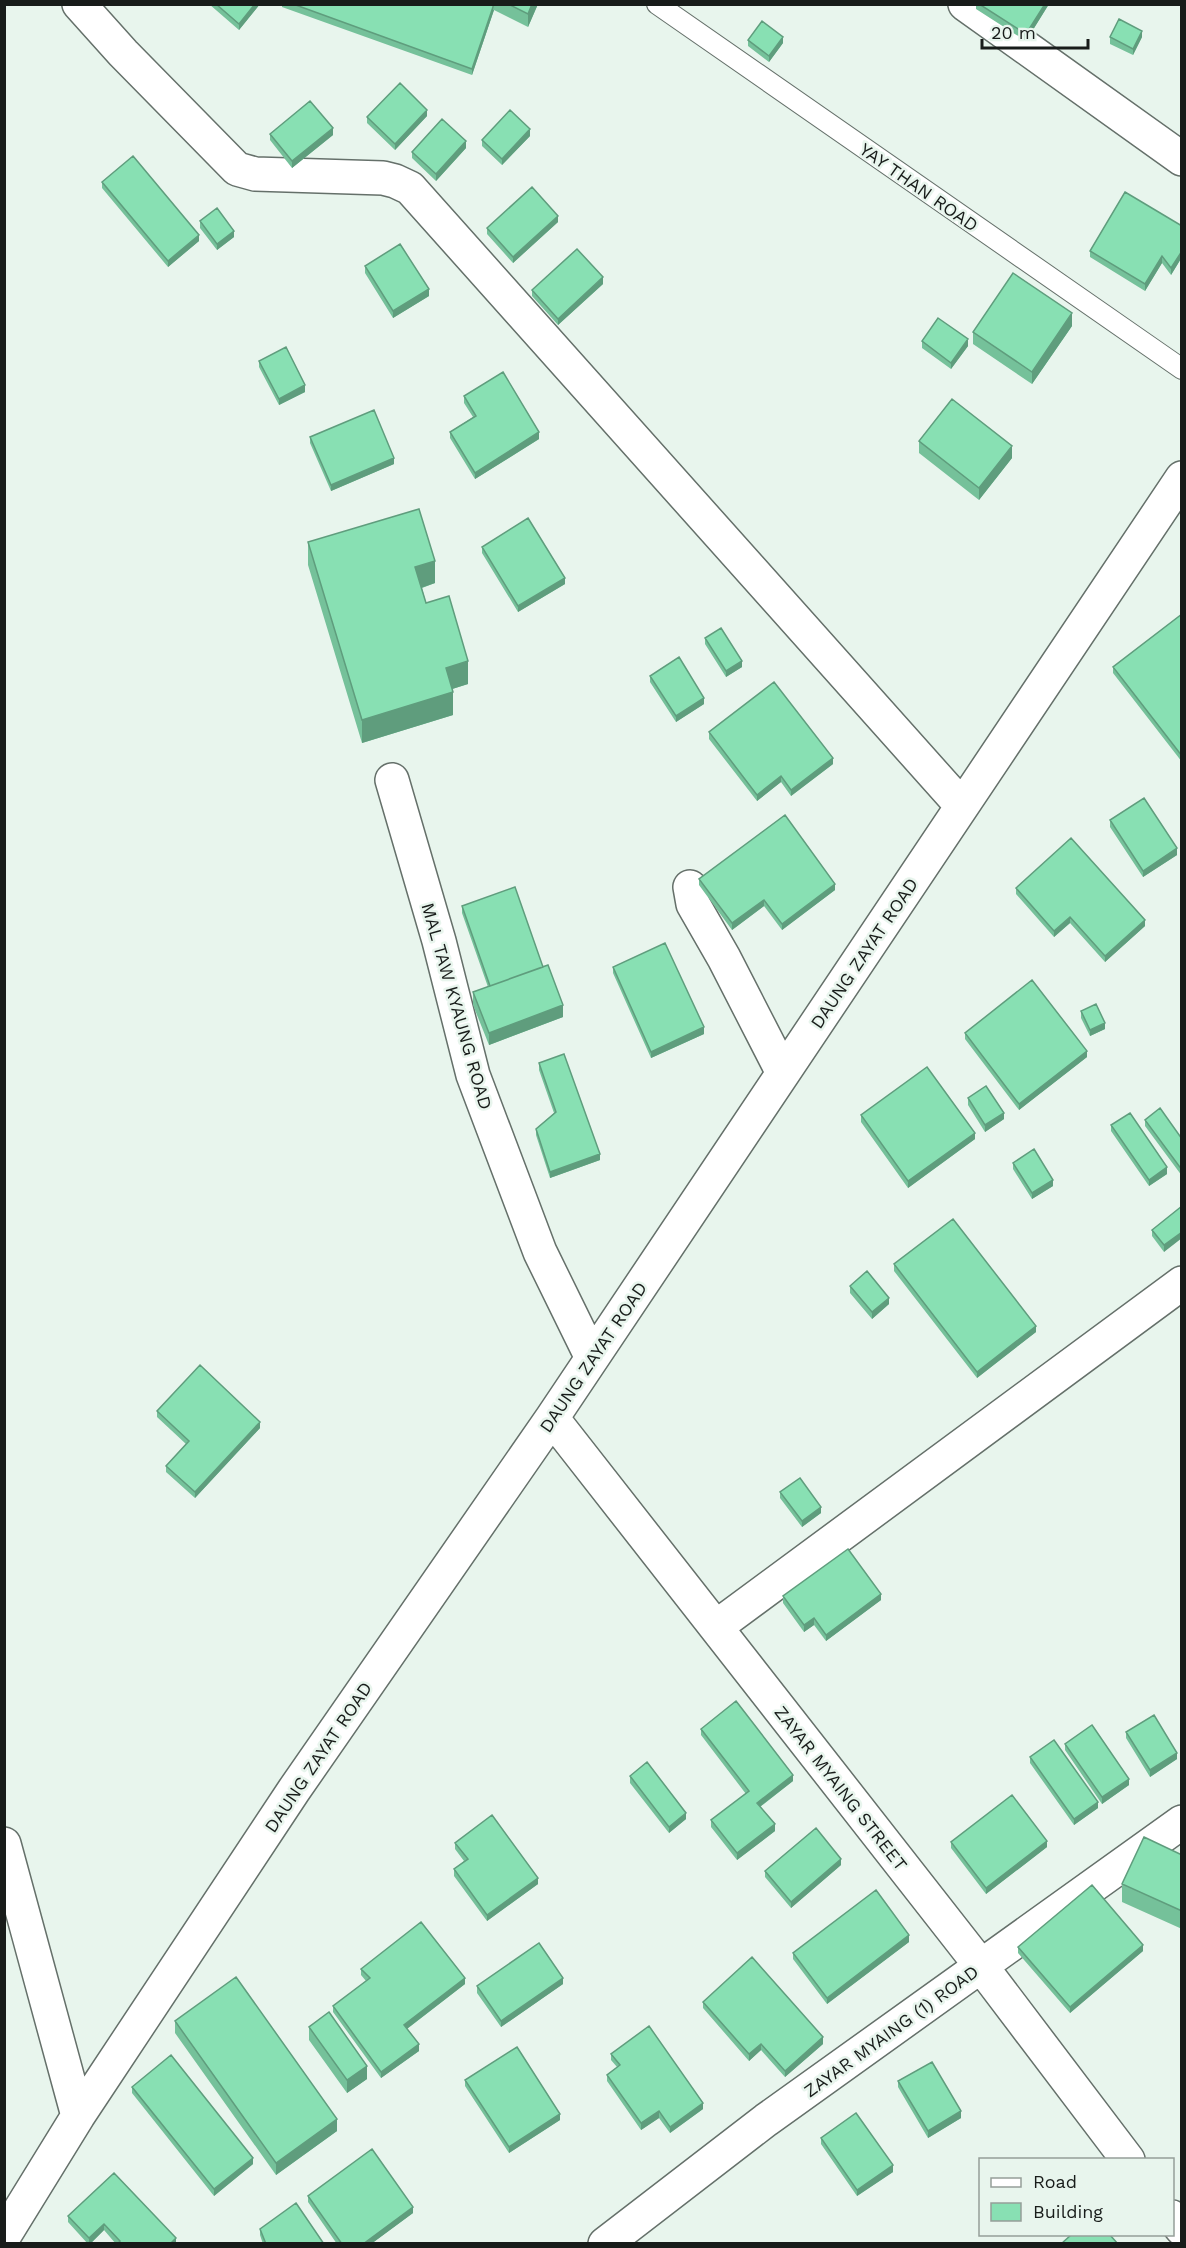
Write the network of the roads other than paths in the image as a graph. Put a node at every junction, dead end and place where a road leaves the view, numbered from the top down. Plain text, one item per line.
1 (79, 4) edge
2 (657, 4) edge
3 (965, 4) edge
4 (1182, 159) edge
5 (1182, 369) edge
6 (1182, 478) edge
7 (392, 780) dead end
8 (962, 806) junction
9 (690, 887) dead end
10 (783, 1073) junction
11 (1182, 1283) edge
12 (592, 1358) junction
13 (552, 1418) junction
14 (716, 1627) junction
15 (1182, 1822) edge
16 (4, 1844) edge
17 (981, 1966) junction
18 (78, 2116) junction
19 (1126, 2158) edge
20 (4, 2236) edge
21 (604, 2244) edge

1 - 8 street
2 - 5 lane, YAY THAN ROAD
3 - 4 street
6 - 8 street, DAUNG ZAYAT ROAD
7 - 12 street, MAL TAW KYAUNG ROAD
8 - 10 street, DAUNG ZAYAT ROAD
9 - 10 street
10 - 12 street, DAUNG ZAYAT ROAD
11 - 14 street
12 - 13 street, DAUNG ZAYAT ROAD
13 - 14 street, ZAYAR MYAING STREET
13 - 18 street, DAUNG ZAYAT ROAD
14 - 17 street, ZAYAR MYAING STREET
15 - 17 street, ZAYAR MYAING (1) ROAD
16 - 18 street
17 - 19 street, ZAYAR MYAING STREET
17 - 21 street, ZAYAR MYAING (1) ROAD
18 - 20 street, DAUNG ZAYAT ROAD

